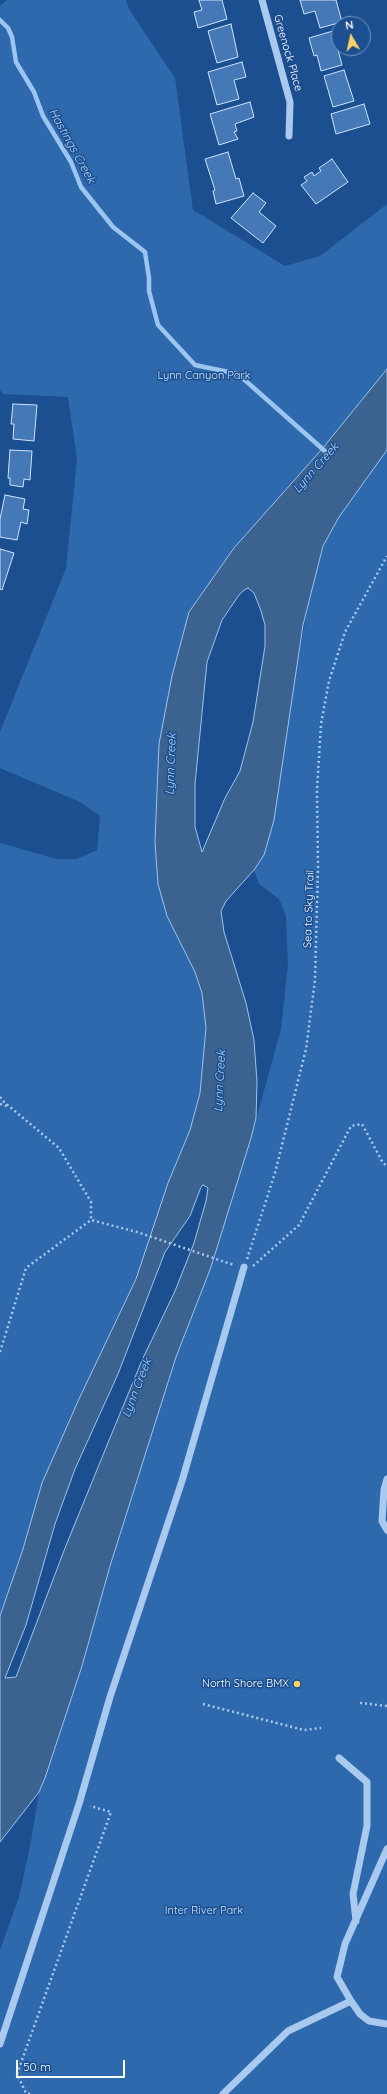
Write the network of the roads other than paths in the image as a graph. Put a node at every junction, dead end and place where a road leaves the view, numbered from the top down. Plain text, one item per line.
1 (262, 0) edge
2 (289, 136) dead end
3 (244, 1267) road end
4 (387, 1480) edge
5 (387, 1530) edge
6 (339, 1758) dead end
7 (387, 1849) edge
8 (356, 1921) junction
9 (351, 2001) junction
10 (387, 2024) edge
11 (0, 2044) edge
12 (223, 2094) edge

1 - 2 street, Greenock Place
3 - 11 street
4 - 5 street
6 - 8 street
7 - 8 street
8 - 9 street
9 - 10 street
9 - 12 street

